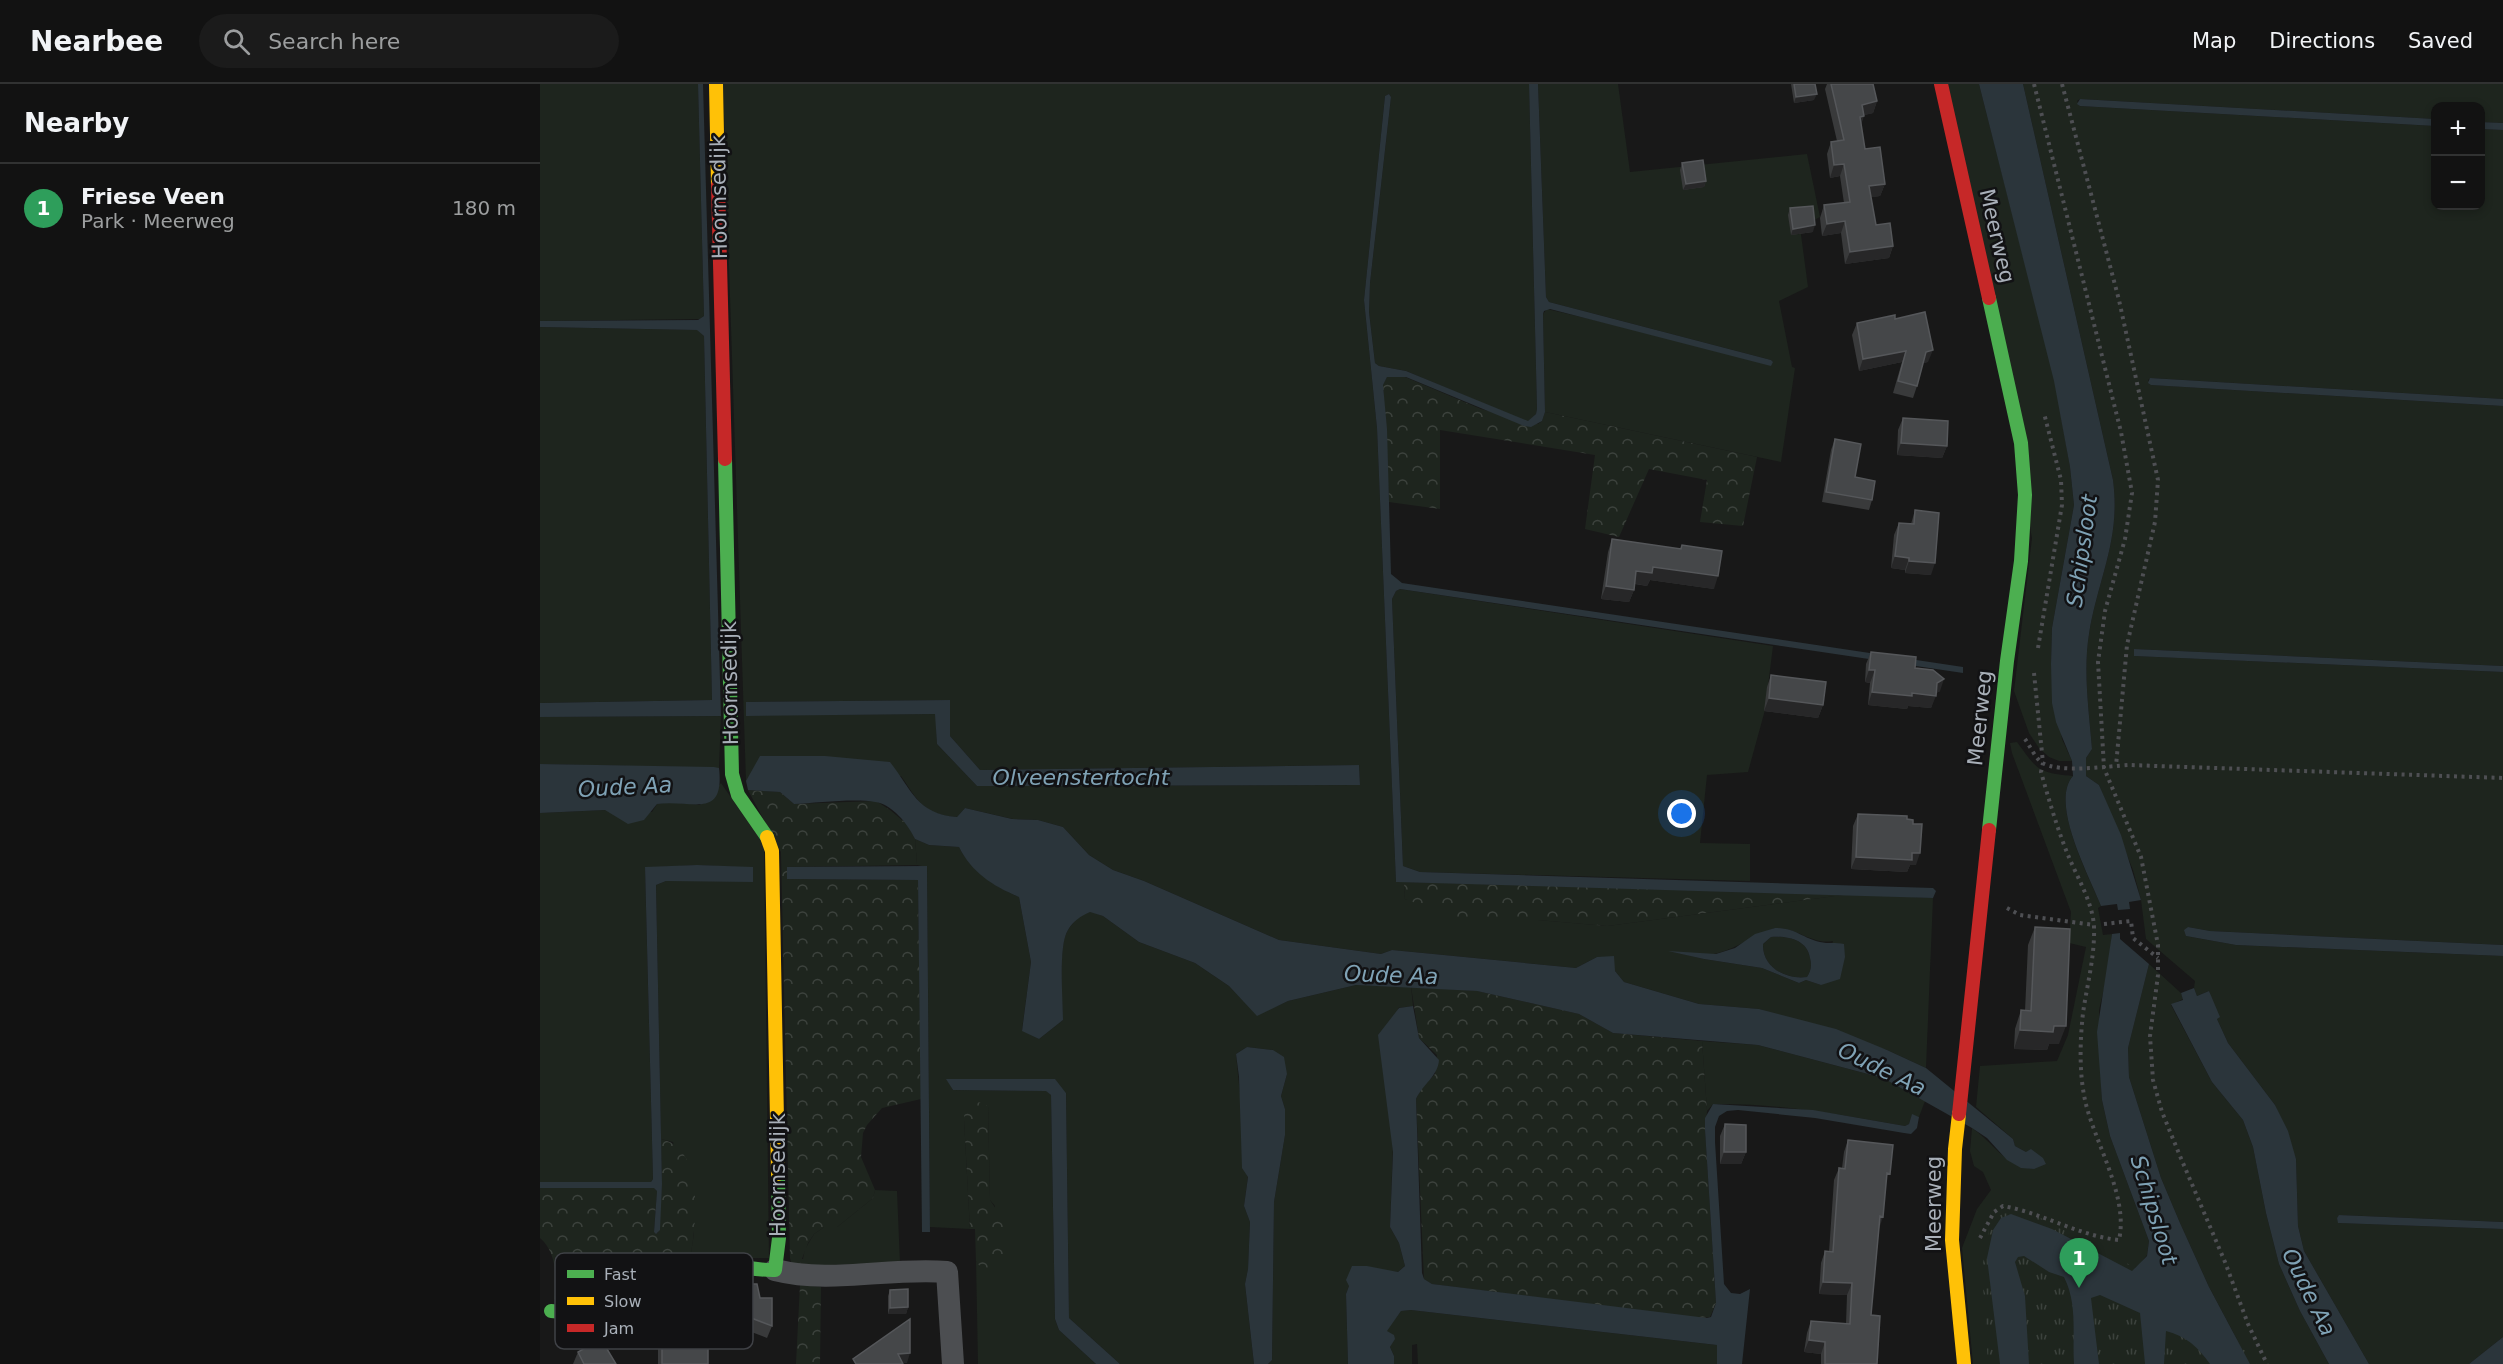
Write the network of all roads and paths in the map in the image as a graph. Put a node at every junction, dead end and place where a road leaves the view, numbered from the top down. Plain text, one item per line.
1 (716, 84) edge
2 (1941, 84) edge
3 (2034, 84) edge
4 (2062, 84) edge
5 (2116, 766) junction
6 (2104, 768) junction
7 (2503, 778) edge
8 (1982, 895) junction
9 (2104, 924) dead end
10 (2094, 925) junction
11 (2158, 959) junction
12 (1978, 1244) dead end
13 (774, 1270) junction
14 (753, 1271) edge
15 (551, 1311) dead end
16 (555, 1311) edge
17 (953, 1364) edge
18 (1964, 1364) edge
19 (2267, 1364) edge

1 - 13 street, Hoornsedijk
2 - 8 street, Meerweg
3 - 6 path
4 - 5 path
5 - 6 path
5 - 7 path
6 - 10 path
6 - 11 path
8 - 10 path
8 - 18 street, Meerweg
9 - 11 path
10 - 12 path
11 - 19 path
13 - 14 street
13 - 17 street
15 - 16 street

